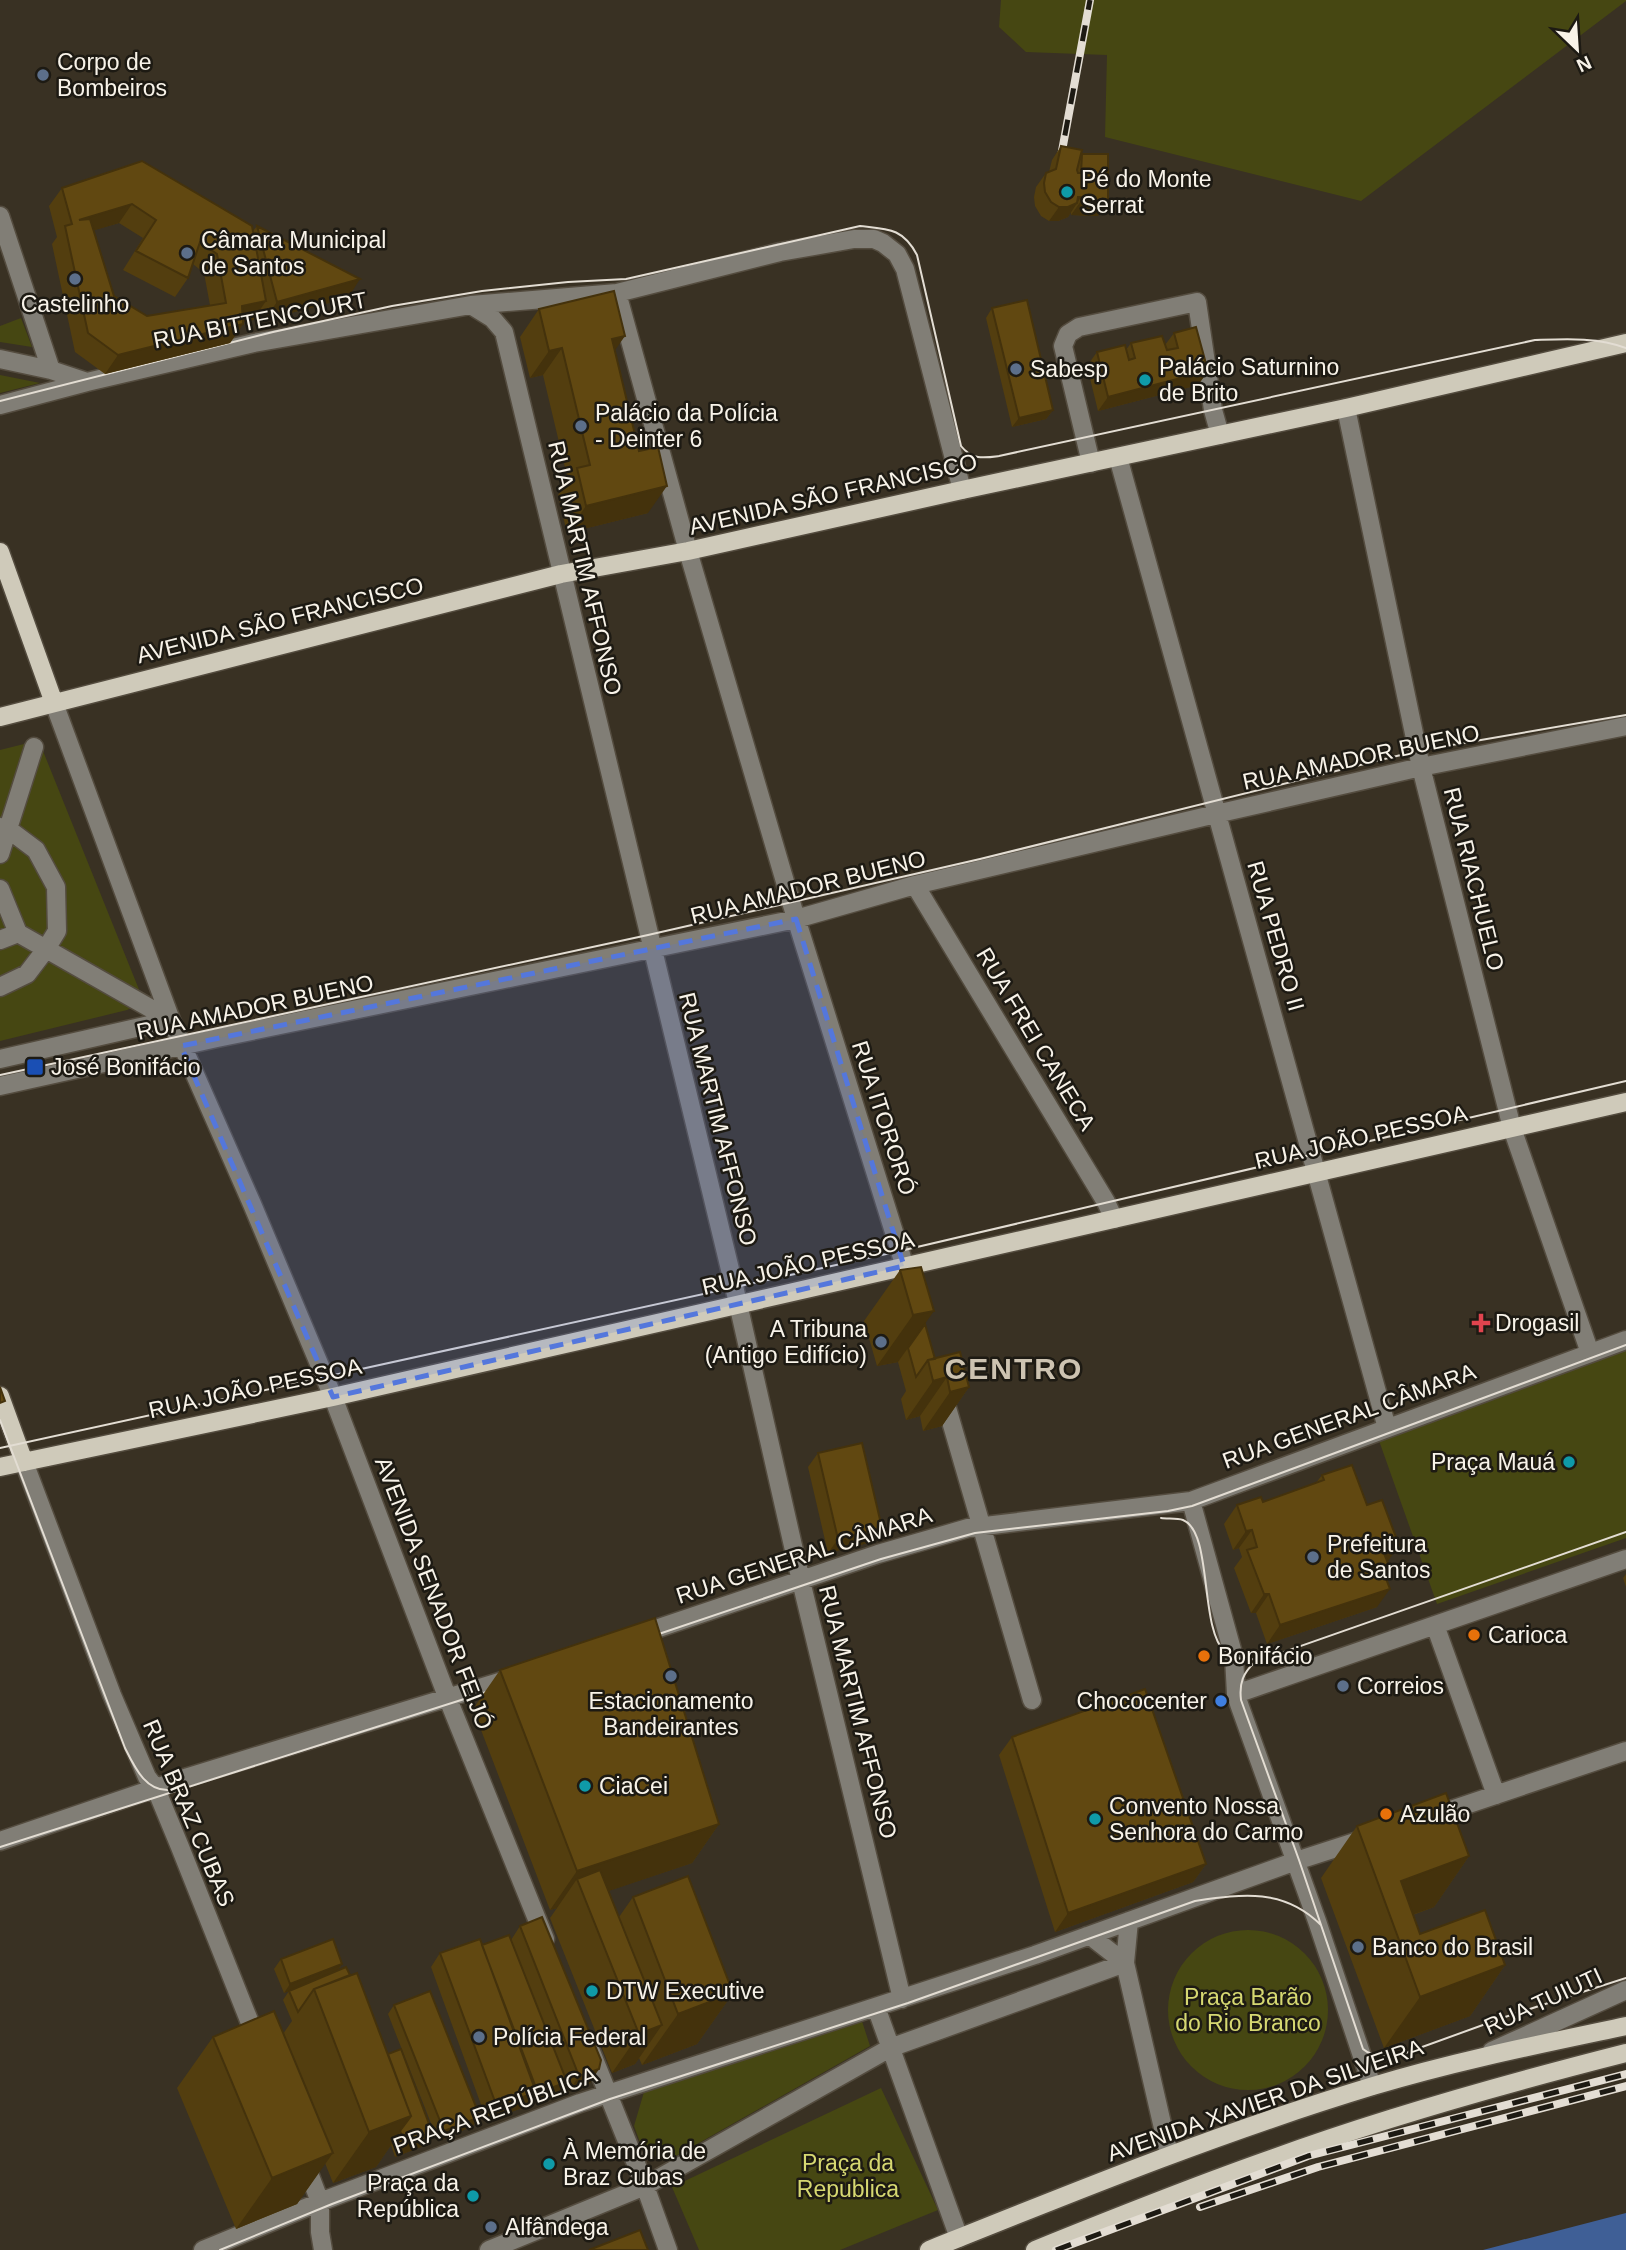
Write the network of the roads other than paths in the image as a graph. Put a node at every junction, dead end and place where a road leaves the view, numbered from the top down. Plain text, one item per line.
1 (0, 216) edge
2 (617, 293) junction
3 (520, 300) junction
4 (471, 305) junction
5 (504, 332) junction
6 (1626, 343) edge
7 (0, 359) edge
8 (51, 370) junction
9 (88, 382) junction
10 (0, 405) edge
11 (1346, 408) junction
12 (1220, 435) junction
13 (1118, 457) junction
14 (1091, 463) junction
15 (962, 490) junction
16 (688, 551) junction
17 (0, 552) edge
18 (561, 574) junction
19 (54, 703) junction
20 (0, 717) edge
21 (1626, 726) edge
22 (34, 747) dead end
23 (1421, 767) junction
24 (1216, 814) junction
25 (4, 828) edge
26 (0, 855) edge
27 (915, 885) junction
28 (0, 889) edge
29 (796, 919) junction
30 (18, 933) junction
31 (0, 940) edge
32 (46, 950) junction
33 (652, 950) junction
34 (0, 987) edge
35 (171, 1020) junction
36 (181, 1046) junction
37 (0, 1059) edge
38 (0, 1086) edge
39 (1626, 1101) edge
40 (1512, 1128) junction
41 (1316, 1172) junction
42 (1114, 1219) junction
43 (904, 1266) junction
44 (912, 1291) edge
45 (738, 1304) junction
46 (1626, 1340) edge
47 (1590, 1353) junction
48 (936, 1371) edge
49 (0, 1396) edge
50 (333, 1397) junction
51 (1387, 1427) junction
52 (24, 1462) junction
53 (0, 1468) edge
54 (1191, 1501) junction
55 (982, 1525) junction
56 (1626, 1559) edge
57 (801, 1581) junction
58 (1435, 1626) junction
59 (618, 1642) edge
60 (526, 1672) edge
61 (1236, 1694) junction
62 (448, 1699) junction
63 (1032, 1700) dead end
64 (1626, 1751) edge
65 (156, 1789) junction
66 (1496, 1795) junction
67 (1418, 1821) edge
68 (1378, 1834) edge
69 (0, 1841) edge
70 (1296, 1861) junction
71 (1129, 1921) junction
72 (1087, 1936) junction
73 (550, 1951) edge
74 (1125, 1963) junction
75 (1626, 1990) edge
76 (902, 1999) junction
77 (876, 2007) junction
78 (1626, 2026) edge
79 (582, 2029) edge
80 (890, 2048) junction
81 (1626, 2053) edge
82 (1480, 2057) junction
83 (265, 2063) edge
84 (1372, 2086) junction
85 (608, 2094) junction
86 (295, 2139) edge
87 (1169, 2154) junction
88 (645, 2186) junction
89 (320, 2202) junction
90 (959, 2238) junction
91 (203, 2250) edge
92 (323, 2250) edge
93 (489, 2250) edge
94 (668, 2250) edge
95 (929, 2250) edge
96 (1035, 2250) edge

1 - 8 street
2 - 3 street, RUA BITTENCOURT
2 - 15 street, RUA BITTENCOURT
2 - 16 street, RUA ITORORÓ
3 - 4 street, RUA BITTENCOURT
3 - 5 street
4 - 5 street
4 - 9 street, RUA BITTENCOURT
5 - 18 street, RUA MARTIM AFFONSO
6 - 11 main road, AVENIDA SÃO FRANCISCO
7 - 8 street
8 - 9 street
9 - 10 street, RUA BITTENCOURT
11 - 12 main road, AVENIDA SÃO FRANCISCO
11 - 23 street, RUA RIACHUELO
12 - 13 main road, AVENIDA SÃO FRANCISCO
12 - 14 street
13 - 14 main road, AVENIDA SÃO FRANCISCO
13 - 24 street, RUA PEDRO II
14 - 15 main road, AVENIDA SÃO FRANCISCO
15 - 16 main road, AVENIDA SÃO FRANCISCO
16 - 18 main road, AVENIDA SÃO FRANCISCO
16 - 29 street, RUA ITORORÓ
17 - 19 main road
18 - 19 main road, AVENIDA SÃO FRANCISCO
18 - 33 street, RUA MARTIM AFFONSO
19 - 20 main road, AVENIDA SÃO FRANCISCO
19 - 35 street, AVENIDA SENADOR FEIJÓ
21 - 23 street, RUA AMADOR BUENO
22 - 25 street
23 - 24 street, RUA AMADOR BUENO
23 - 40 street, RUA RIACHUELO
24 - 27 street, RUA AMADOR BUENO
24 - 41 street, RUA PEDRO II
25 - 26 street
25 - 32 street
27 - 29 street, RUA AMADOR BUENO
27 - 42 street, RUA FREI CANECA
28 - 30 street
29 - 33 street, RUA AMADOR BUENO
29 - 43 street, RUA ITORORÓ
30 - 31 street
30 - 32 street
32 - 34 street
32 - 35 street
33 - 36 street, RUA AMADOR BUENO
33 - 45 street, RUA MARTIM AFFONSO
35 - 36 street, AVENIDA SENADOR FEIJÓ
35 - 37 street
36 - 38 street, RUA AMADOR BUENO
36 - 50 street, AVENIDA SENADOR FEIJÓ
39 - 40 main road, RUA JOÃO PESSOA
40 - 41 main road, RUA JOÃO PESSOA
40 - 47 street, RUA RIACHUELO
41 - 42 main road, RUA JOÃO PESSOA
41 - 51 street, RUA PEDRO II
42 - 43 main road, RUA JOÃO PESSOA
43 - 44 street, RUA ITORORÓ
43 - 45 main road, RUA JOÃO PESSOA
45 - 50 main road, RUA JOÃO PESSOA
45 - 57 street, RUA MARTIM AFFONSO
46 - 47 street, RUA GENERAL CÂMARA
47 - 51 street, RUA GENERAL CÂMARA
48 - 55 street
49 - 52 main road, RUA BRAZ CUBAS
50 - 52 main road, RUA JOÃO PESSOA
50 - 62 street, AVENIDA SENADOR FEIJÓ
51 - 54 street, RUA GENERAL CÂMARA
52 - 53 main road, RUA JOÃO PESSOA
52 - 65 street, RUA BRAZ CUBAS
54 - 55 street, RUA GENERAL CÂMARA
54 - 61 street
55 - 57 street, RUA GENERAL CÂMARA
55 - 63 street
56 - 58 street
57 - 59 street, RUA GENERAL CÂMARA
57 - 76 street, RUA MARTIM AFFONSO
58 - 61 street
58 - 66 street
60 - 62 street
61 - 70 street
62 - 65 street
62 - 73 street, AVENIDA SENADOR FEIJÓ
64 - 66 street
65 - 69 street
65 - 83 street, RUA BRAZ CUBAS
66 - 67 street
68 - 70 street, PRAÇA REPÚBLICA
70 - 71 street, PRAÇA REPÚBLICA
70 - 84 street
71 - 72 street, PRAÇA REPÚBLICA
71 - 74 street
72 - 74 street
72 - 76 street, PRAÇA REPÚBLICA
74 - 80 street
74 - 87 street
75 - 82 street, RUA TUIUTI
76 - 77 street, PRAÇA REPÚBLICA
77 - 80 street
77 - 85 street, PRAÇA REPÚBLICA
78 - 82 main road, AVENIDA XAVIER DA SILVEIRA
79 - 85 street
80 - 88 street
80 - 90 street
81 - 96 main road
82 - 84 main road, AVENIDA XAVIER DA SILVEIRA
84 - 87 main road, AVENIDA XAVIER DA SILVEIRA
85 - 88 street
85 - 89 street, PRAÇA REPÚBLICA
86 - 89 street
87 - 90 main road, AVENIDA XAVIER DA SILVEIRA
88 - 93 street
88 - 94 street
89 - 91 street, PRAÇA REPÚBLICA
89 - 92 street
90 - 95 main road, AVENIDA XAVIER DA SILVEIRA

